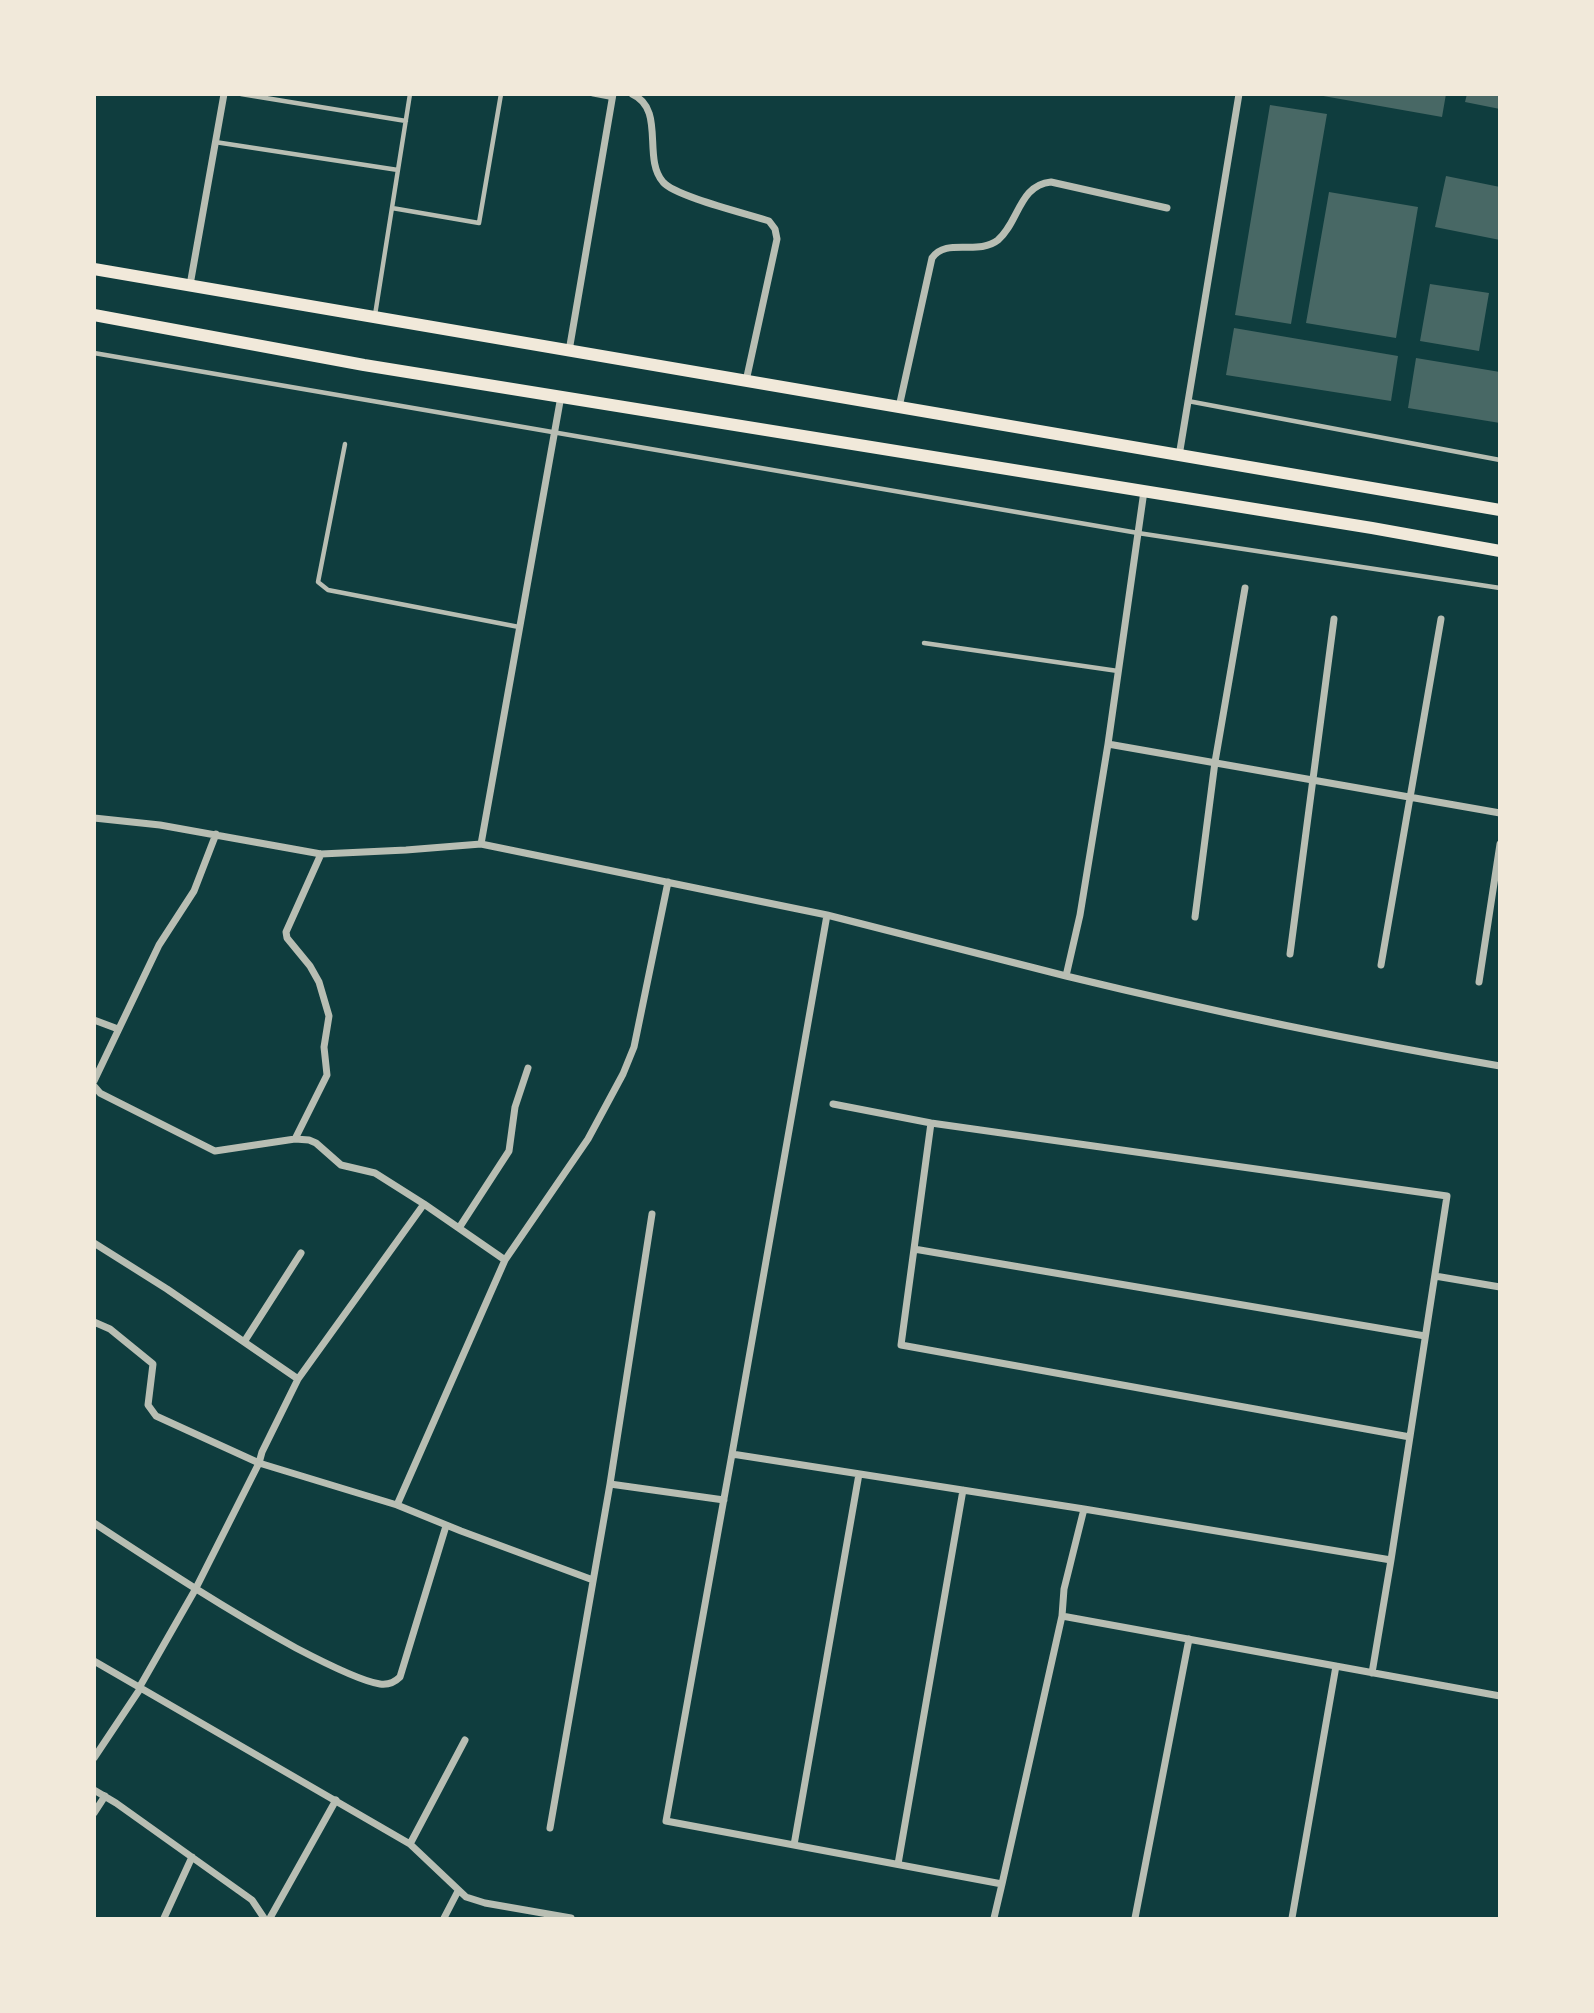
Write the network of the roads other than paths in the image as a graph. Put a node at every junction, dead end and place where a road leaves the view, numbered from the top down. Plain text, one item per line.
1 (224, 94) edge
2 (240, 94) edge
3 (410, 94) edge
4 (501, 94) edge
5 (592, 94) edge
6 (632, 94) edge
7 (1239, 94) edge
8 (613, 96) edge
9 (406, 121) junction
10 (215, 142) junction
11 (398, 170) junction
12 (392, 208) junction
13 (1167, 208) dead end
14 (94, 270) edge
15 (190, 285) junction
16 (94, 314) edge
17 (375, 317) junction
18 (569, 351) junction
19 (94, 353) edge
20 (746, 382) junction
21 (562, 396) junction
22 (1188, 401) junction
23 (899, 408) junction
24 (555, 431) junction
25 (345, 444) dead end
26 (1179, 456) junction
27 (1500, 460) edge
28 (1143, 491) junction
29 (1500, 510) edge
30 (1138, 533) junction
31 (1500, 551) edge
32 (1245, 588) dead end
33 (1500, 588) edge
34 (1334, 619) dead end
35 (1441, 619) dead end
36 (520, 627) junction
37 (924, 643) dead end
38 (1118, 671) junction
39 (1108, 744) junction
40 (1215, 762) junction
41 (1312, 779) junction
42 (1411, 797) junction
43 (1500, 813) edge
44 (94, 818) edge
45 (216, 834) junction
46 (481, 844) junction
47 (1500, 844) edge
48 (321, 854) junction
49 (668, 883) junction
50 (827, 915) junction
51 (1195, 917) dead end
52 (1290, 954) dead end
53 (1381, 965) dead end
54 (1066, 976) junction
55 (1479, 982) dead end
56 (94, 1020) edge
57 (118, 1029) junction
58 (1500, 1066) edge
59 (528, 1068) dead end
60 (94, 1084) edge
61 (100, 1093) junction
62 (94, 1100) edge
63 (833, 1104) dead end
64 (931, 1123) junction
65 (295, 1139) junction
66 (424, 1204) junction
67 (652, 1214) dead end
68 (459, 1228) junction
69 (94, 1244) edge
70 (915, 1249) junction
71 (300, 1253) dead end
72 (505, 1260) junction
73 (1435, 1276) junction
74 (1500, 1287) edge
75 (94, 1322) edge
76 (1425, 1336) junction
77 (244, 1342) junction
78 (298, 1379) junction
79 (1410, 1437) junction
80 (732, 1454) junction
81 (260, 1463) junction
82 (859, 1474) junction
83 (610, 1484) junction
84 (963, 1490) junction
85 (724, 1500) junction
86 (397, 1505) junction
87 (1084, 1509) junction
88 (94, 1523) edge
89 (446, 1525) junction
90 (1391, 1559) junction
91 (593, 1580) junction
92 (195, 1590) junction
93 (1062, 1616) junction
94 (1189, 1639) junction
95 (94, 1661) edge
96 (1336, 1666) junction
97 (1371, 1673) junction
98 (140, 1688) junction
99 (1500, 1696) edge
100 (465, 1740) dead end
101 (94, 1758) edge
102 (94, 1790) edge
103 (106, 1796) junction
104 (336, 1800) junction
105 (94, 1812) edge
106 (550, 1828) dead end
107 (410, 1844) junction
108 (794, 1845) junction
109 (192, 1857) junction
110 (898, 1864) junction
111 (1002, 1884) junction
112 (458, 1891) junction
113 (164, 1919) edge
114 (264, 1919) edge
115 (270, 1919) edge
116 (444, 1919) edge
117 (571, 1919) edge
118 (994, 1919) edge
119 (1135, 1919) edge
120 (1292, 1919) edge

1 - 10 street
2 - 9 lane
3 - 9 lane
4 - 12 lane
5 - 8 lane
6 - 20 street
7 - 22 street
8 - 18 street
9 - 11 lane
10 - 11 lane
10 - 15 street
11 - 12 lane
12 - 17 lane
13 - 23 street
14 - 15 main road
15 - 17 main road
16 - 21 main road
17 - 18 main road
18 - 20 main road
19 - 24 lane
20 - 23 main road
21 - 24 street
21 - 28 main road
22 - 26 street
22 - 27 lane
23 - 26 main road
24 - 30 lane
24 - 36 street
25 - 36 lane
26 - 29 main road
28 - 30 street
28 - 31 main road
30 - 33 lane
30 - 38 street
32 - 40 street
34 - 41 street
35 - 42 street
36 - 46 street
37 - 38 lane
38 - 39 street
39 - 40 street
39 - 54 street
40 - 41 street
40 - 51 street
41 - 42 street
41 - 52 street
42 - 43 street
42 - 53 street
44 - 45 street
45 - 48 street
45 - 57 street
46 - 48 street
46 - 49 street
47 - 55 street
48 - 65 street
49 - 50 street
49 - 72 street
50 - 54 street
50 - 80 street
54 - 58 street
56 - 57 street
57 - 60 street
59 - 68 street
60 - 61 street
61 - 62 street
61 - 65 street
63 - 64 street
64 - 70 street
64 - 73 street
65 - 66 street
66 - 68 street
66 - 78 street
67 - 83 street
68 - 72 street
69 - 77 street
70 - 76 street
70 - 79 street
71 - 77 street
72 - 86 street
73 - 74 street
73 - 76 street
75 - 81 street
76 - 79 street
77 - 78 street
78 - 81 street
79 - 90 street
80 - 82 street
80 - 85 street
81 - 86 street
81 - 92 street
82 - 84 street
82 - 108 street
83 - 85 street
83 - 91 street
84 - 87 street
84 - 110 street
85 - 108 street
86 - 89 street
87 - 90 street
87 - 93 street
88 - 92 street
89 - 91 street
89 - 92 street
90 - 97 street
91 - 106 street
92 - 98 street
93 - 94 street
93 - 111 street
94 - 96 street
94 - 119 street
95 - 98 street
96 - 97 street
96 - 120 street
97 - 99 street
98 - 101 street
98 - 104 street
100 - 107 street
102 - 103 street
103 - 105 street
103 - 109 street
104 - 107 street
104 - 115 street
107 - 112 street
108 - 110 street
109 - 113 street
109 - 114 street
110 - 111 street
111 - 118 street
112 - 116 street
112 - 117 street

